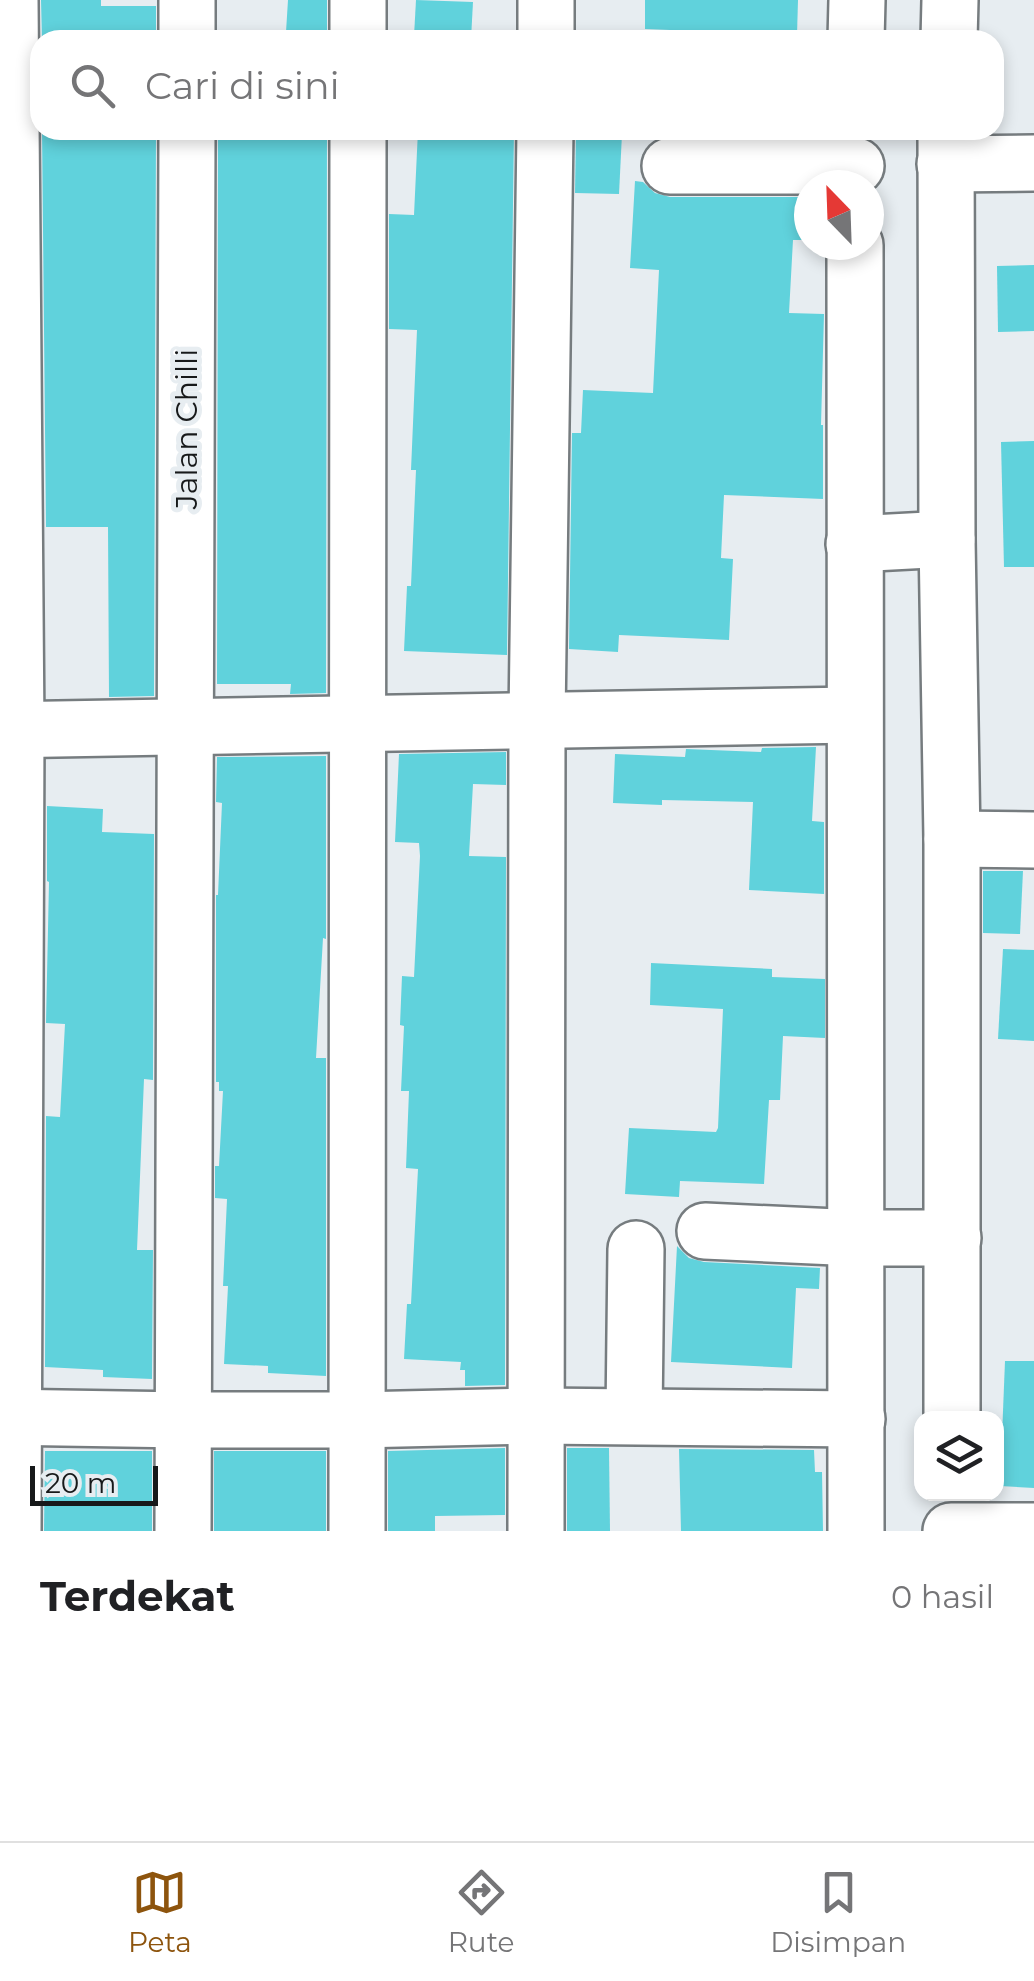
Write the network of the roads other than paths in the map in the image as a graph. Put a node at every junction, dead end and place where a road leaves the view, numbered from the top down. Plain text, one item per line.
1 (188, 0) edge
2 (358, 0) edge
3 (546, 0) edge
4 (857, 0) edge
5 (950, 0) edge
6 (5, 1) edge
7 (187, 30) edge
8 (358, 30) edge
9 (546, 30) edge
10 (856, 30) edge
11 (949, 30) edge
12 (187, 140) edge
13 (358, 140) edge
14 (545, 140) edge
15 (946, 147) edge
16 (856, 160) edge
17 (1034, 163) edge
18 (670, 166) dead end
19 (855, 260) edge
20 (947, 539) junction
21 (854, 544) junction
22 (854, 715) junction
23 (536, 720) junction
24 (359, 724) junction
25 (186, 728) junction
26 (8, 730) edge
27 (952, 839) junction
28 (1034, 840) edge
29 (705, 1231) dead end
30 (858, 1238) junction
31 (953, 1238) junction
32 (636, 1249) dead end
33 (952, 1411) edge
34 (537, 1416) junction
35 (634, 1416) junction
36 (6, 1417) edge
37 (856, 1419) junction
38 (184, 1420) junction
39 (357, 1420) junction
40 (952, 1501) edge
41 (1034, 1530) edge
42 (13, 1531) edge
43 (183, 1531) edge
44 (357, 1531) edge
45 (536, 1531) edge
46 (856, 1531) edge
47 (952, 1531) edge

1 - 7 street
2 - 8 street
3 - 9 street
4 - 10 street
5 - 11 street
6 - 26 street
12 - 25 street, Jalan Chilli
13 - 24 street
14 - 23 street
15 - 17 street
15 - 20 street
16 - 18 street
19 - 21 street
20 - 21 street
20 - 27 street
21 - 22 street
22 - 23 street
22 - 30 street
23 - 24 street
23 - 34 street
24 - 25 street
24 - 39 street
25 - 26 street
25 - 38 street, Jalan Chilli
26 - 36 street
27 - 28 street
27 - 31 street
29 - 30 street
30 - 31 street
30 - 37 street
31 - 33 street
32 - 35 street
34 - 35 street
34 - 39 street
34 - 45 street
35 - 37 street
36 - 38 street
36 - 42 street
37 - 46 street
38 - 39 street
38 - 43 street, Jalan Chilli
39 - 44 street
40 - 47 street
41 - 47 street

